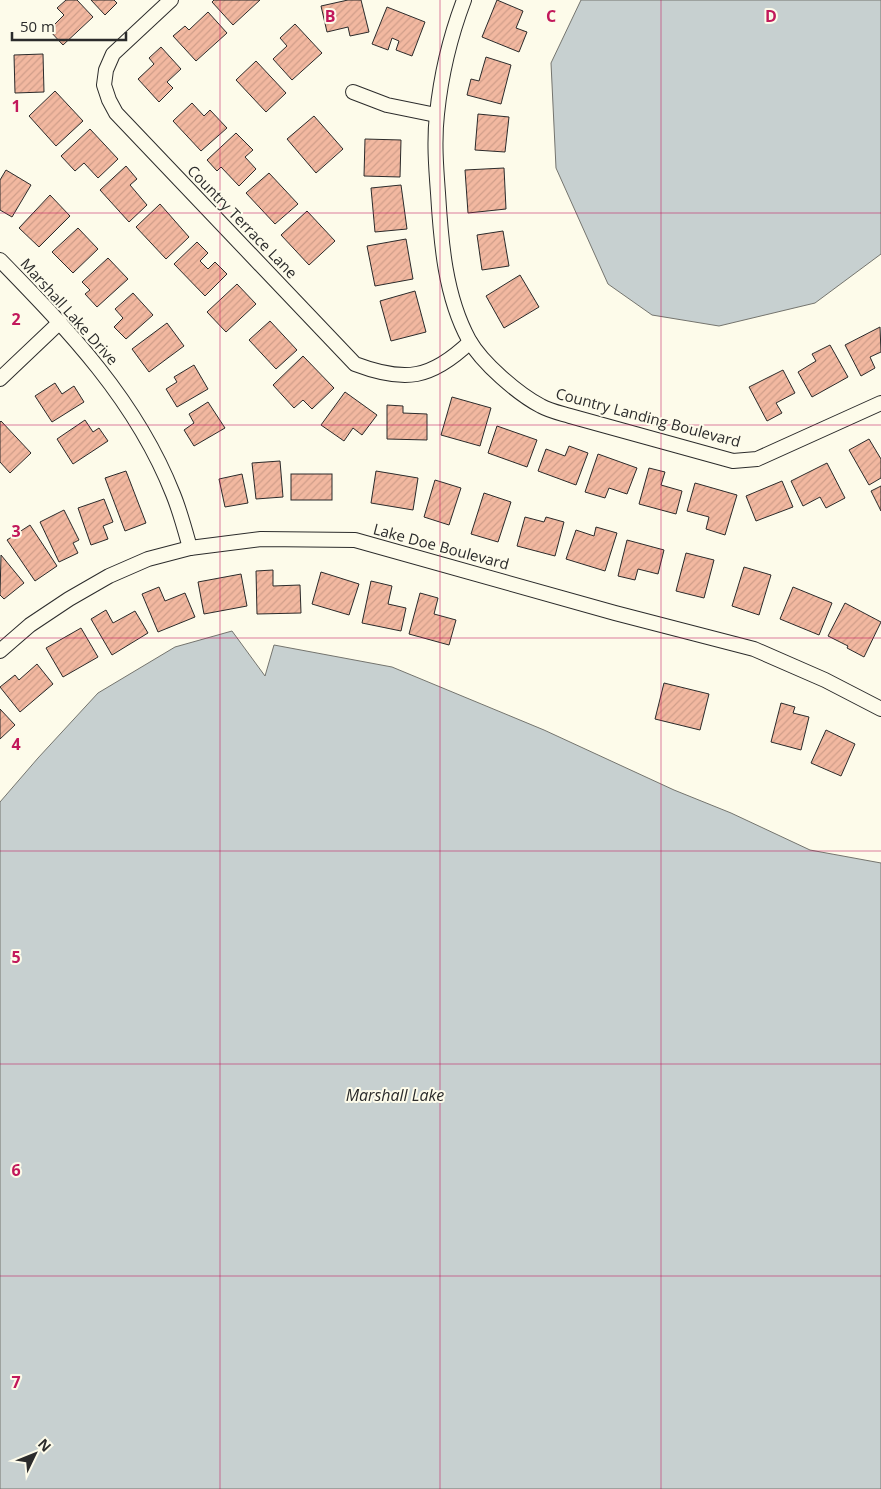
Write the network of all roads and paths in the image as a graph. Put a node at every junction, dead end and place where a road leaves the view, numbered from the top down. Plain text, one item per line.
1 (171, 0) edge
2 (464, 0) edge
3 (353, 92) dead end
4 (436, 115) junction
5 (0, 260) edge
6 (60, 322) junction
7 (470, 342) junction
8 (0, 379) edge
9 (881, 403) edge
10 (190, 548) junction
11 (0, 651) edge
12 (881, 709) edge

1 - 7 street, Country Terrace Lane
2 - 4 street, Country Landing Boulevard
3 - 4 street
4 - 7 street, Country Landing Boulevard
5 - 6 street, Marshall Lake Drive
6 - 8 street
6 - 10 street, Marshall Lake Drive
7 - 9 street, Country Landing Boulevard
10 - 11 street, Lake Doe Boulevard
10 - 12 street, Lake Doe Boulevard

